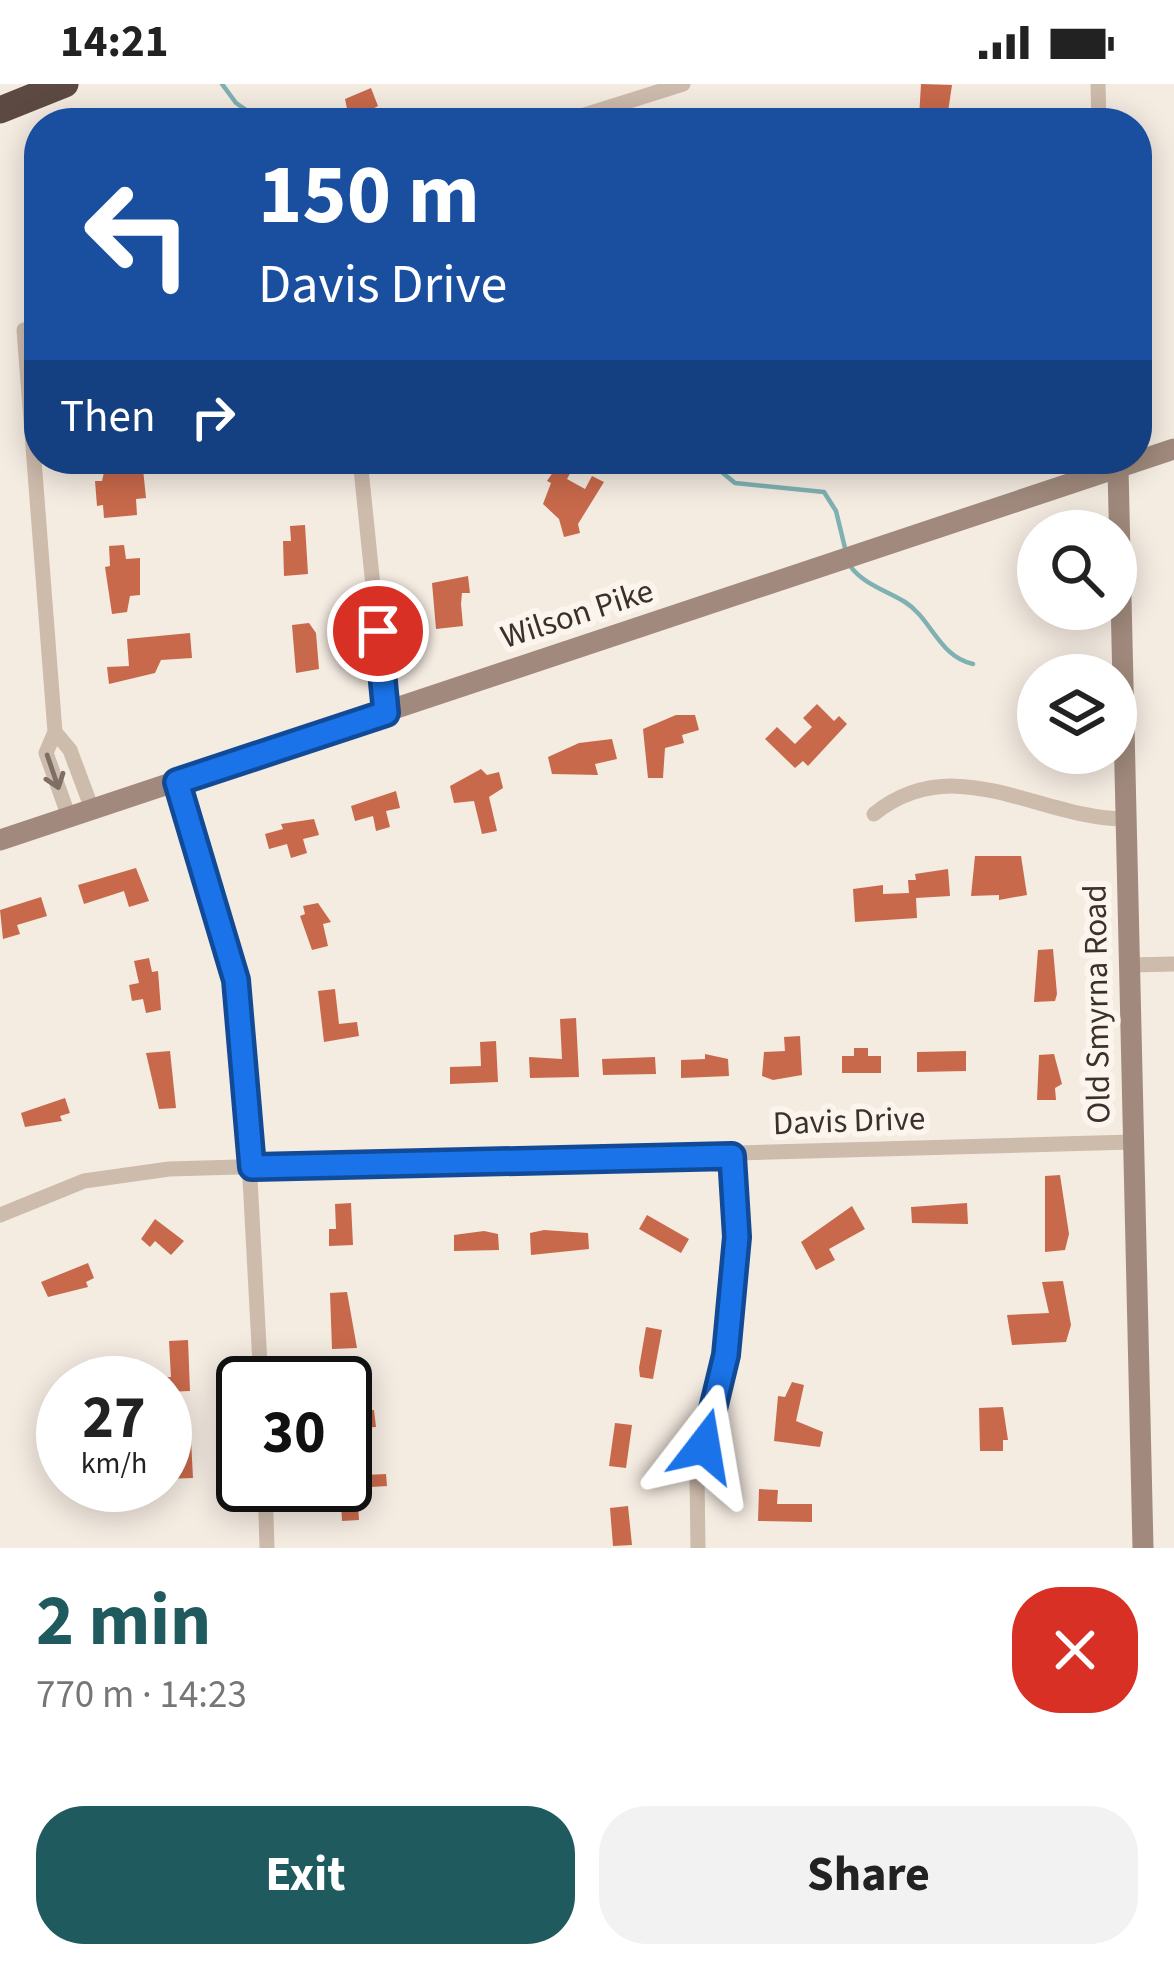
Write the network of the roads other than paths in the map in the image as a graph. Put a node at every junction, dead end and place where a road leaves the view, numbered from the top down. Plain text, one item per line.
1 (65, 84) edge
2 (683, 84) edge
3 (607, 108) edge
4 (0, 110) edge
5 (35, 474) edge
6 (362, 474) edge
7 (1089, 474) edge
8 (1118, 474) edge
9 (386, 713) junction
10 (55, 732) junction
11 (177, 782) junction
12 (92, 809) junction
13 (874, 814) dead end
14 (69, 817) junction
15 (1127, 819) junction
16 (0, 839) edge
17 (1174, 964) edge
18 (1130, 965) junction
19 (1131, 1142) junction
20 (732, 1156) junction
21 (252, 1167) junction
22 (0, 1215) edge
23 (260, 1356) edge
24 (266, 1512) edge
25 (267, 1548) edge
26 (698, 1548) edge
27 (1143, 1548) edge

1 - 4 highway
2 - 3 street
5 - 10 street
6 - 9 street
7 - 9 main road, Wilson Pike
8 - 15 main road, Old Smyrna Road
9 - 11 main road, Wilson Pike
10 - 12 street
10 -> 14 street
11 - 12 main road, Wilson Pike
11 - 21 street
12 - 14 main road, Wilson Pike
13 - 15 street
14 - 16 main road, Wilson Pike
15 - 18 main road, Old Smyrna Road
17 - 18 street
18 - 19 main road, Old Smyrna Road
19 - 20 street, Davis Drive
19 - 27 main road, Old Smyrna Road
20 - 21 street, Davis Drive
20 - 26 street
21 - 22 street, Davis Drive
21 - 23 street
24 - 25 street

